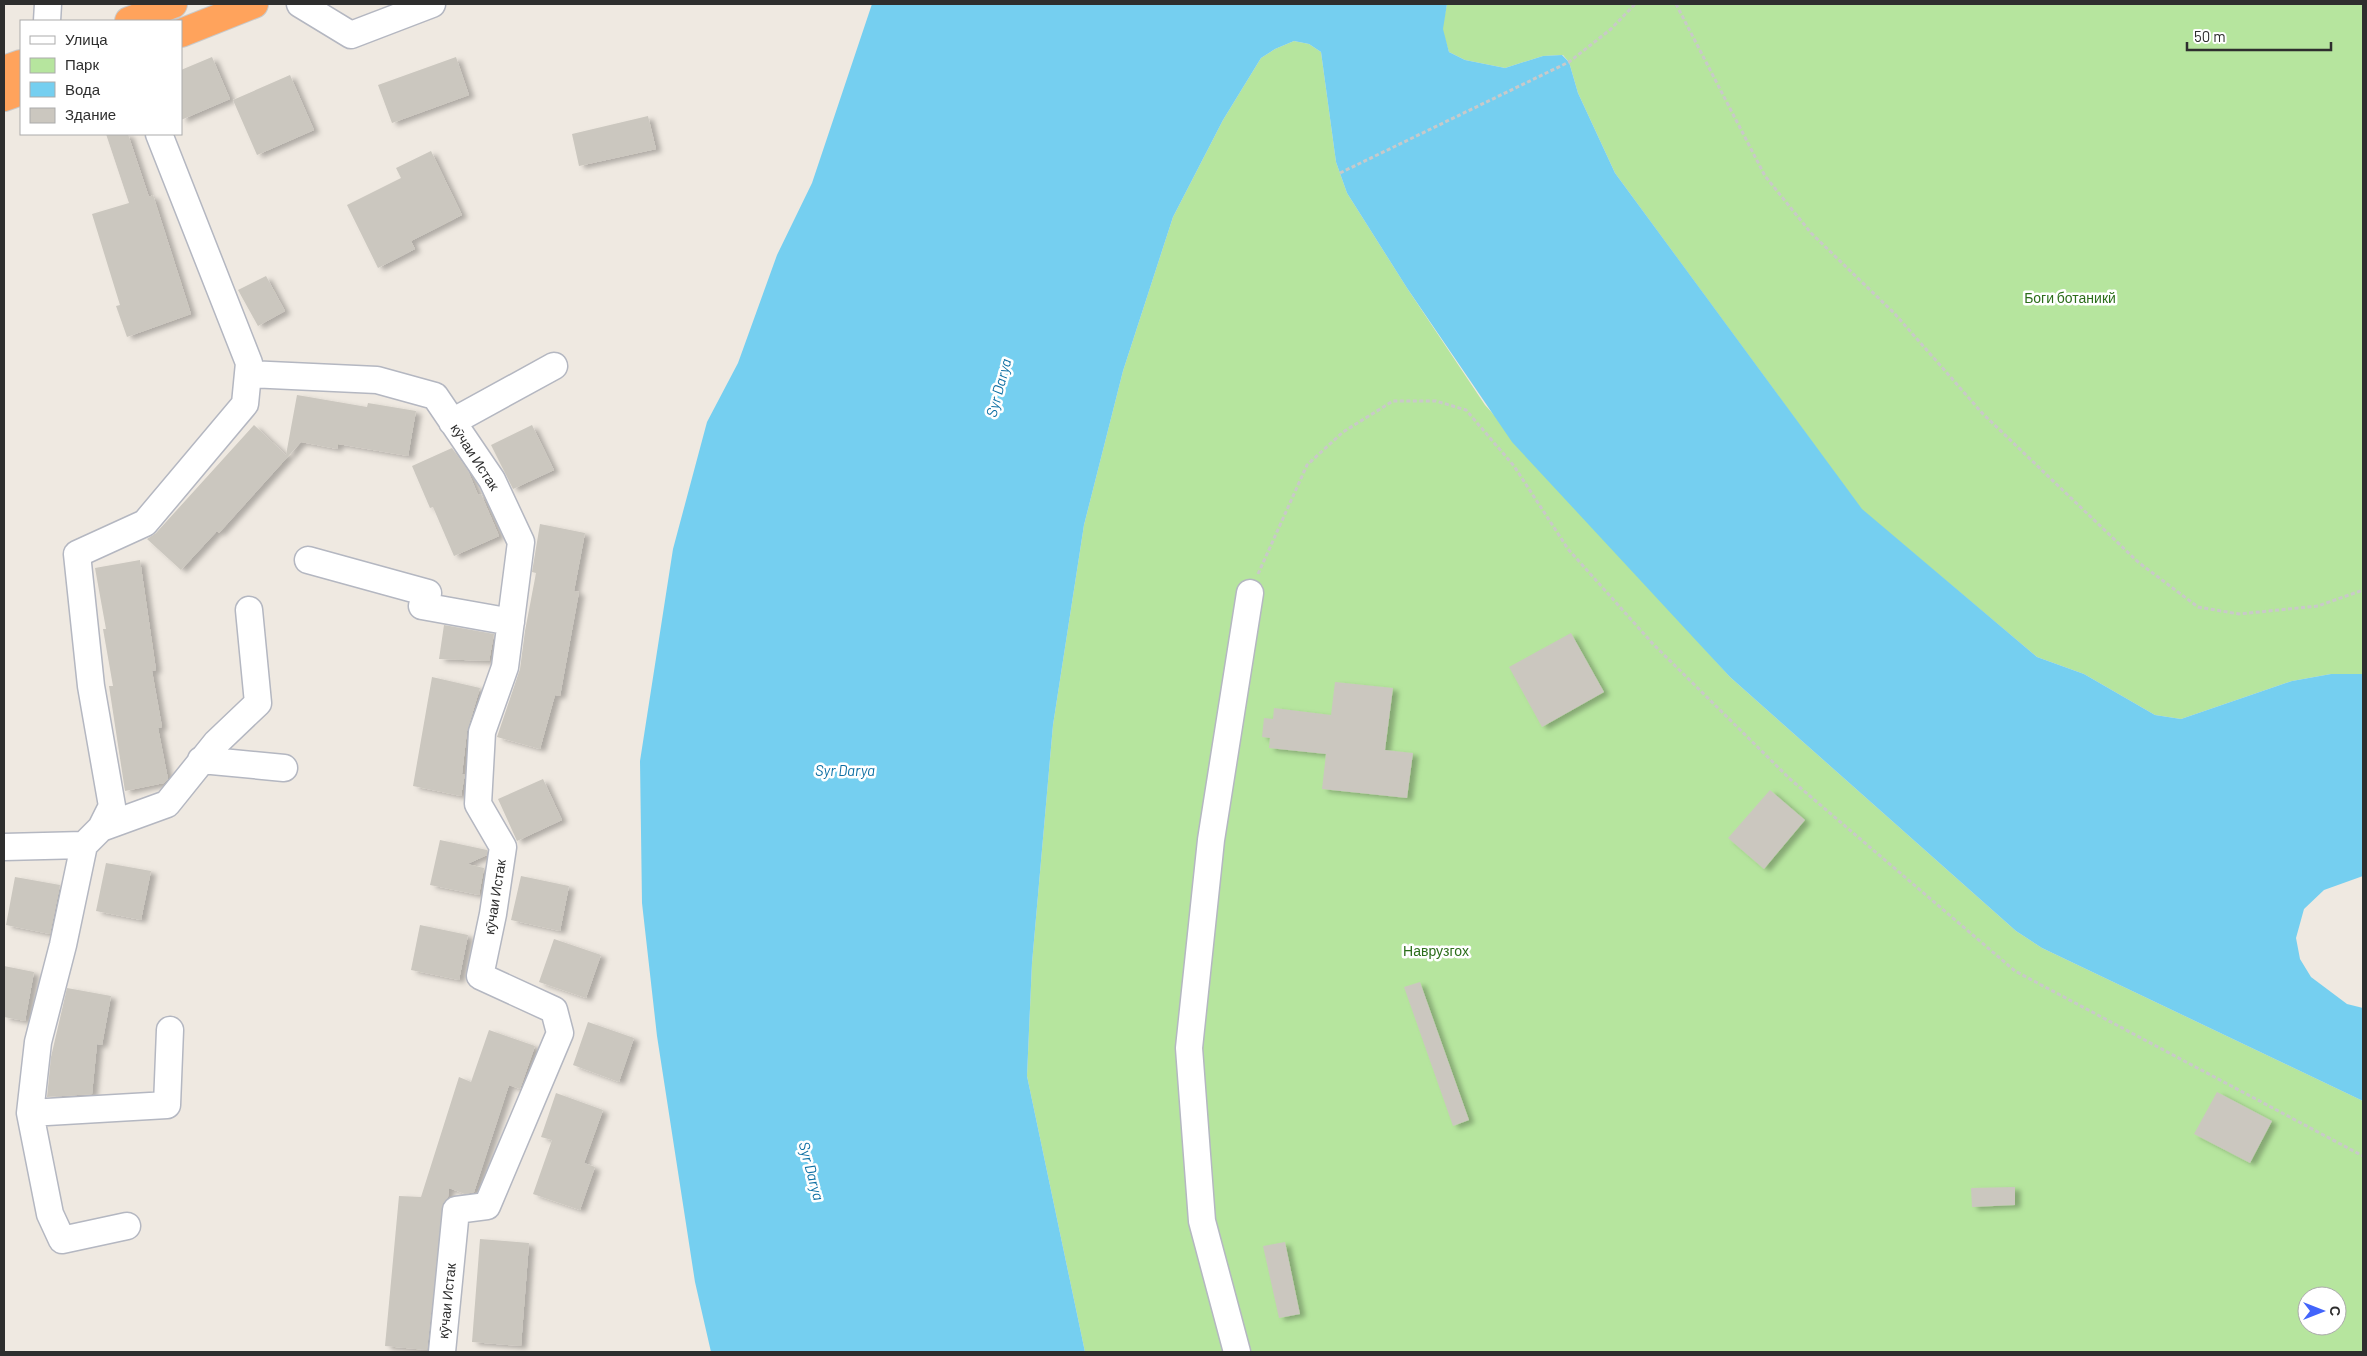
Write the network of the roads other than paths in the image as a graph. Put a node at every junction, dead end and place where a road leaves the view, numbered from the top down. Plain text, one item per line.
1 (48, 4) edge
2 (173, 4) edge
3 (254, 4) edge
4 (300, 4) edge
5 (432, 4) edge
6 (47, 20) edge
7 (132, 20) edge
8 (182, 33) edge
9 (20, 64) edge
10 (4, 70) edge
11 (20, 90) edge
12 (4, 96) edge
13 (159, 135) edge
14 (554, 366) dead end
15 (248, 374) junction
16 (452, 422) junction
17 (308, 560) dead end
18 (1250, 593) road end
19 (249, 610) dead end
20 (511, 622) junction
21 (201, 760) junction
22 (284, 768) dead end
23 (92, 836) junction
24 (4, 847) edge
25 (170, 1030) dead end
26 (30, 1113) junction
27 (127, 1226) dead end
28 (442, 1352) edge
29 (1237, 1352) edge

1 - 6 street
2 - 7 highway
3 - 8 highway
4 - 5 street
9 - 10 highway
11 - 12 highway
13 - 15 street
14 - 16 street
15 - 16 street, кӯчаи Истак
15 - 23 street
16 - 20 street, кӯчаи Истак
17 - 20 street
18 - 29 street
19 - 21 street
20 - 28 street, кӯчаи Истак
21 - 22 street
21 - 23 street
23 - 24 street
23 - 26 street
25 - 26 street
26 - 27 street

